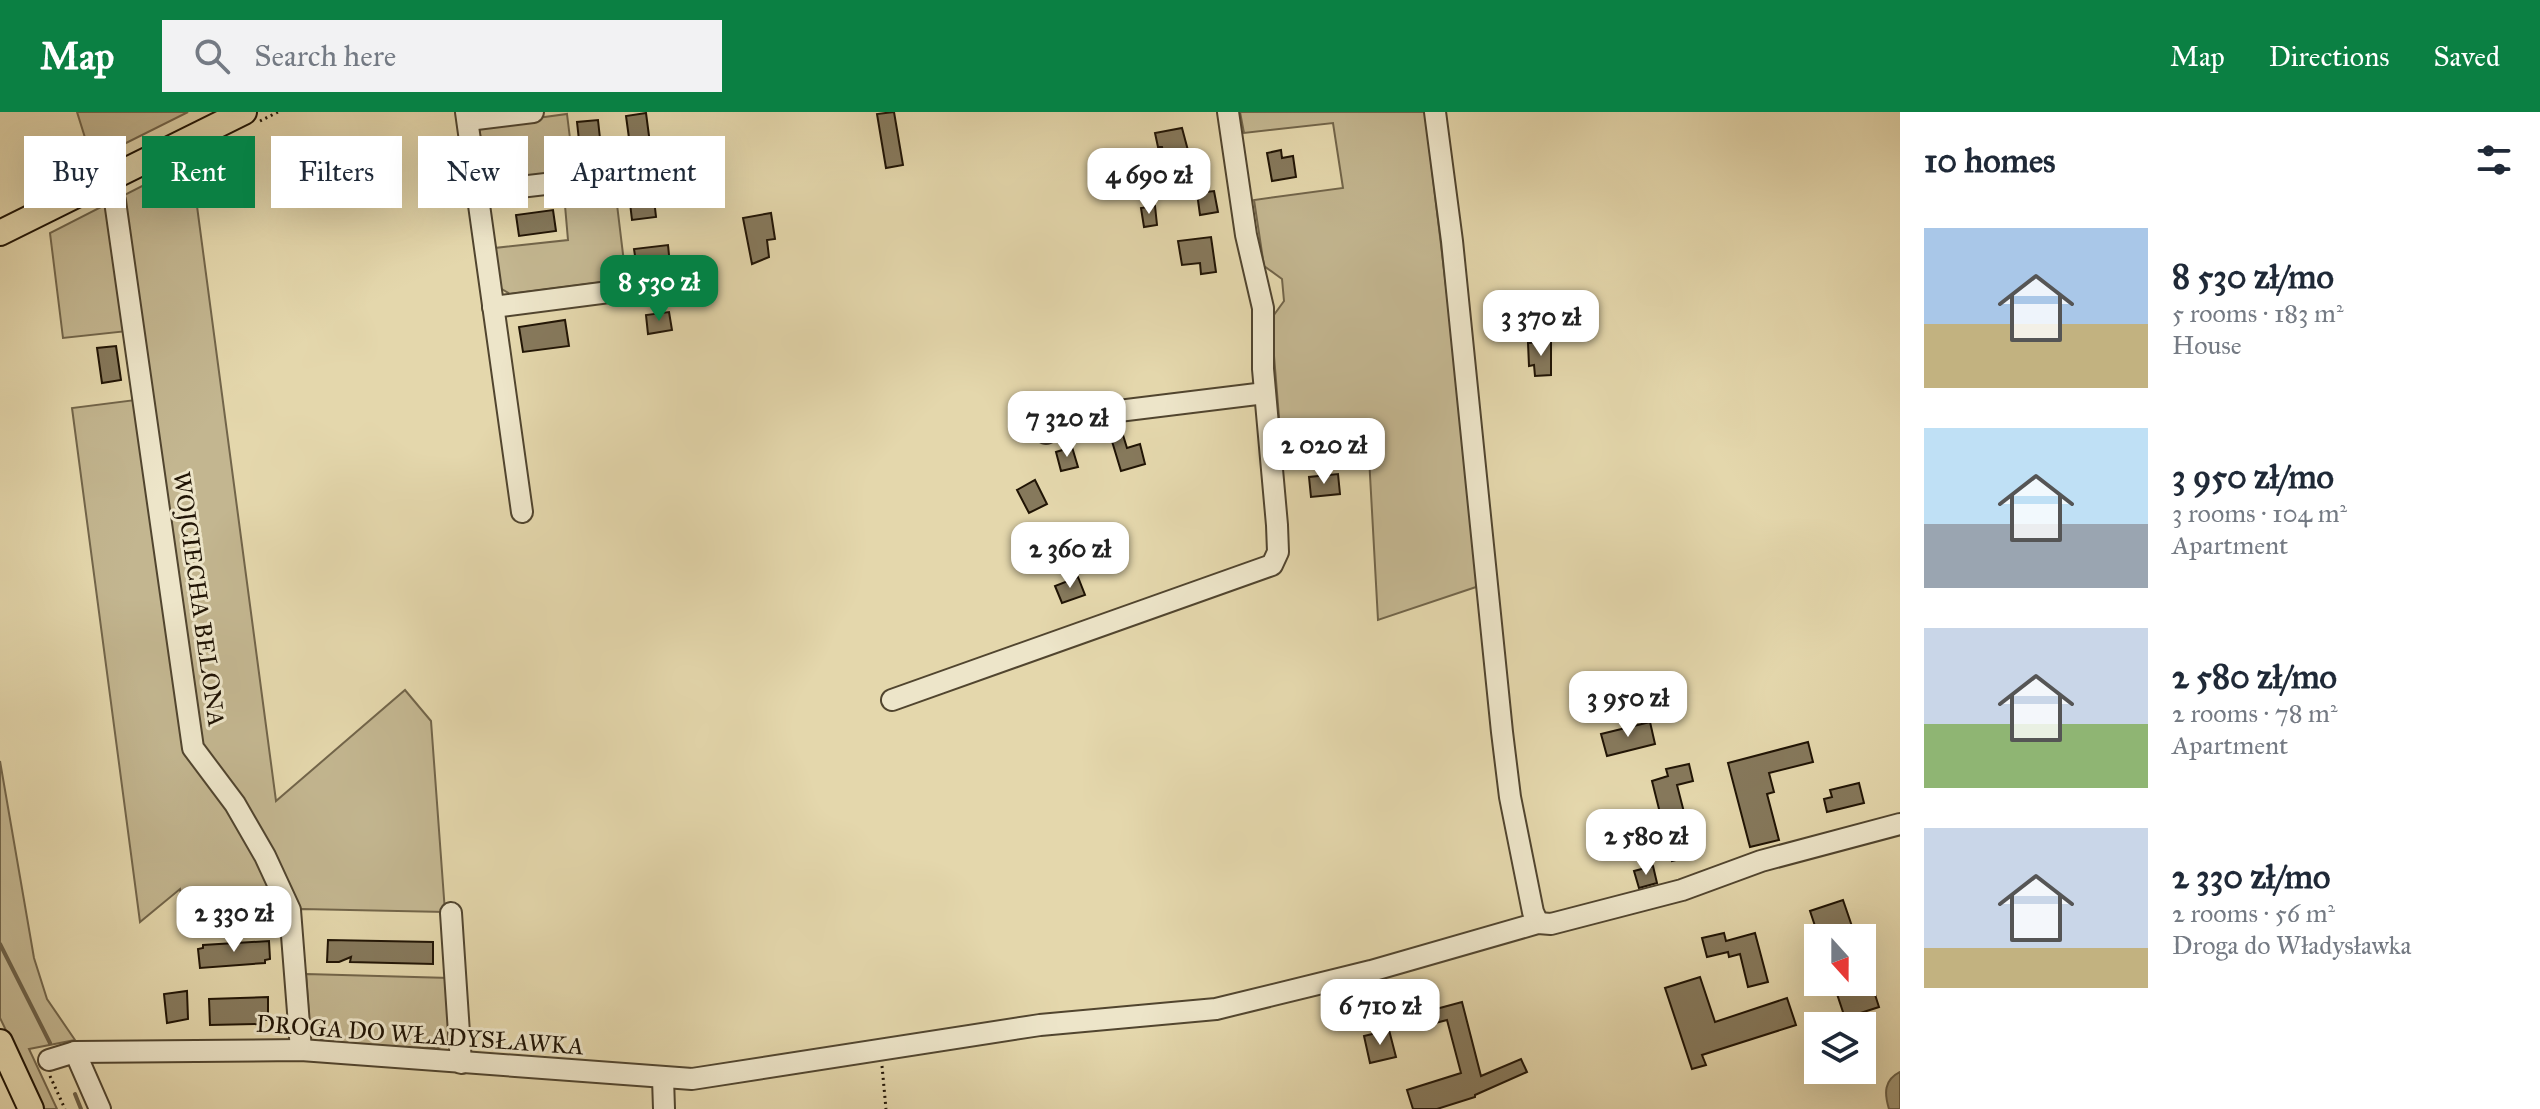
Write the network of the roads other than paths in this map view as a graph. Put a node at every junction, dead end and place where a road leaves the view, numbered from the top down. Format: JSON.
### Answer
{"nodes":[{"id":1,"x":244,"y":112,"type":"edge"},
{"id":2,"x":533,"y":112,"type":"edge"},
{"id":3,"x":1228,"y":112,"type":"edge"},
{"id":4,"x":1435,"y":112,"type":"edge"},
{"id":5,"x":467,"y":116,"type":"edge"},
{"id":6,"x":470,"y":136,"type":"edge"},
{"id":7,"x":126,"y":171,"type":"edge"},
{"id":8,"x":51,"y":208,"type":"edge"},
{"id":9,"x":116,"y":208,"type":"edge"},
{"id":10,"x":479,"y":208,"type":"edge"},
{"id":11,"x":0,"y":233,"type":"edge"},
{"id":12,"x":671,"y":284,"type":"dead end"},
{"id":13,"x":493,"y":307,"type":"junction"},
{"id":14,"x":1265,"y":393,"type":"junction"},
{"id":15,"x":1046,"y":433,"type":"dead end"},
{"id":16,"x":522,"y":512,"type":"dead end"},
{"id":17,"x":892,"y":700,"type":"dead end"},
{"id":18,"x":1900,"y":824,"type":"edge"},
{"id":19,"x":451,"y":913,"type":"dead end"},
{"id":20,"x":1538,"y":923,"type":"junction"},
{"id":21,"x":0,"y":1042,"type":"edge"},
{"id":22,"x":301,"y":1050,"type":"junction"},
{"id":23,"x":75,"y":1052,"type":"junction"},
{"id":24,"x":461,"y":1063,"type":"junction"},
{"id":25,"x":48,"y":1066,"type":"road end"},
{"id":26,"x":654,"y":1077,"type":"junction"},
{"id":27,"x":31,"y":1109,"type":"edge"},
{"id":28,"x":100,"y":1109,"type":"edge"},
{"id":29,"x":664,"y":1109,"type":"edge"}],
"edges":[{"from":1,"to":7,"type":"main road"},
{"from":2,"to":5,"type":"street"},
{"from":3,"to":14,"type":"street"},
{"from":4,"to":20,"type":"street"},
{"from":5,"to":6,"type":"street"},
{"from":8,"to":11,"type":"main road"},
{"from":9,"to":22,"type":"street","name":"WOJCIECHA BELONA"},
{"from":10,"to":13,"type":"street"},
{"from":12,"to":13,"type":"street"},
{"from":13,"to":16,"type":"street"},
{"from":14,"to":15,"type":"street"},
{"from":14,"to":17,"type":"street"},
{"from":18,"to":20,"type":"street","name":"DROGA DO WŁADYSŁAWKA"},
{"from":19,"to":24,"type":"street"},
{"from":20,"to":26,"type":"street","name":"DROGA DO WŁADYSŁAWKA"},
{"from":21,"to":27,"type":"main road"},
{"from":22,"to":23,"type":"street","name":"DROGA DO WŁADYSŁAWKA"},
{"from":22,"to":24,"type":"street","name":"DROGA DO WŁADYSŁAWKA"},
{"from":23,"to":25,"type":"street","name":"DROGA DO WŁADYSŁAWKA"},
{"from":23,"to":28,"type":"street"},
{"from":24,"to":26,"type":"street","name":"DROGA DO WŁADYSŁAWKA"},
{"from":26,"to":29,"type":"street"}]}
